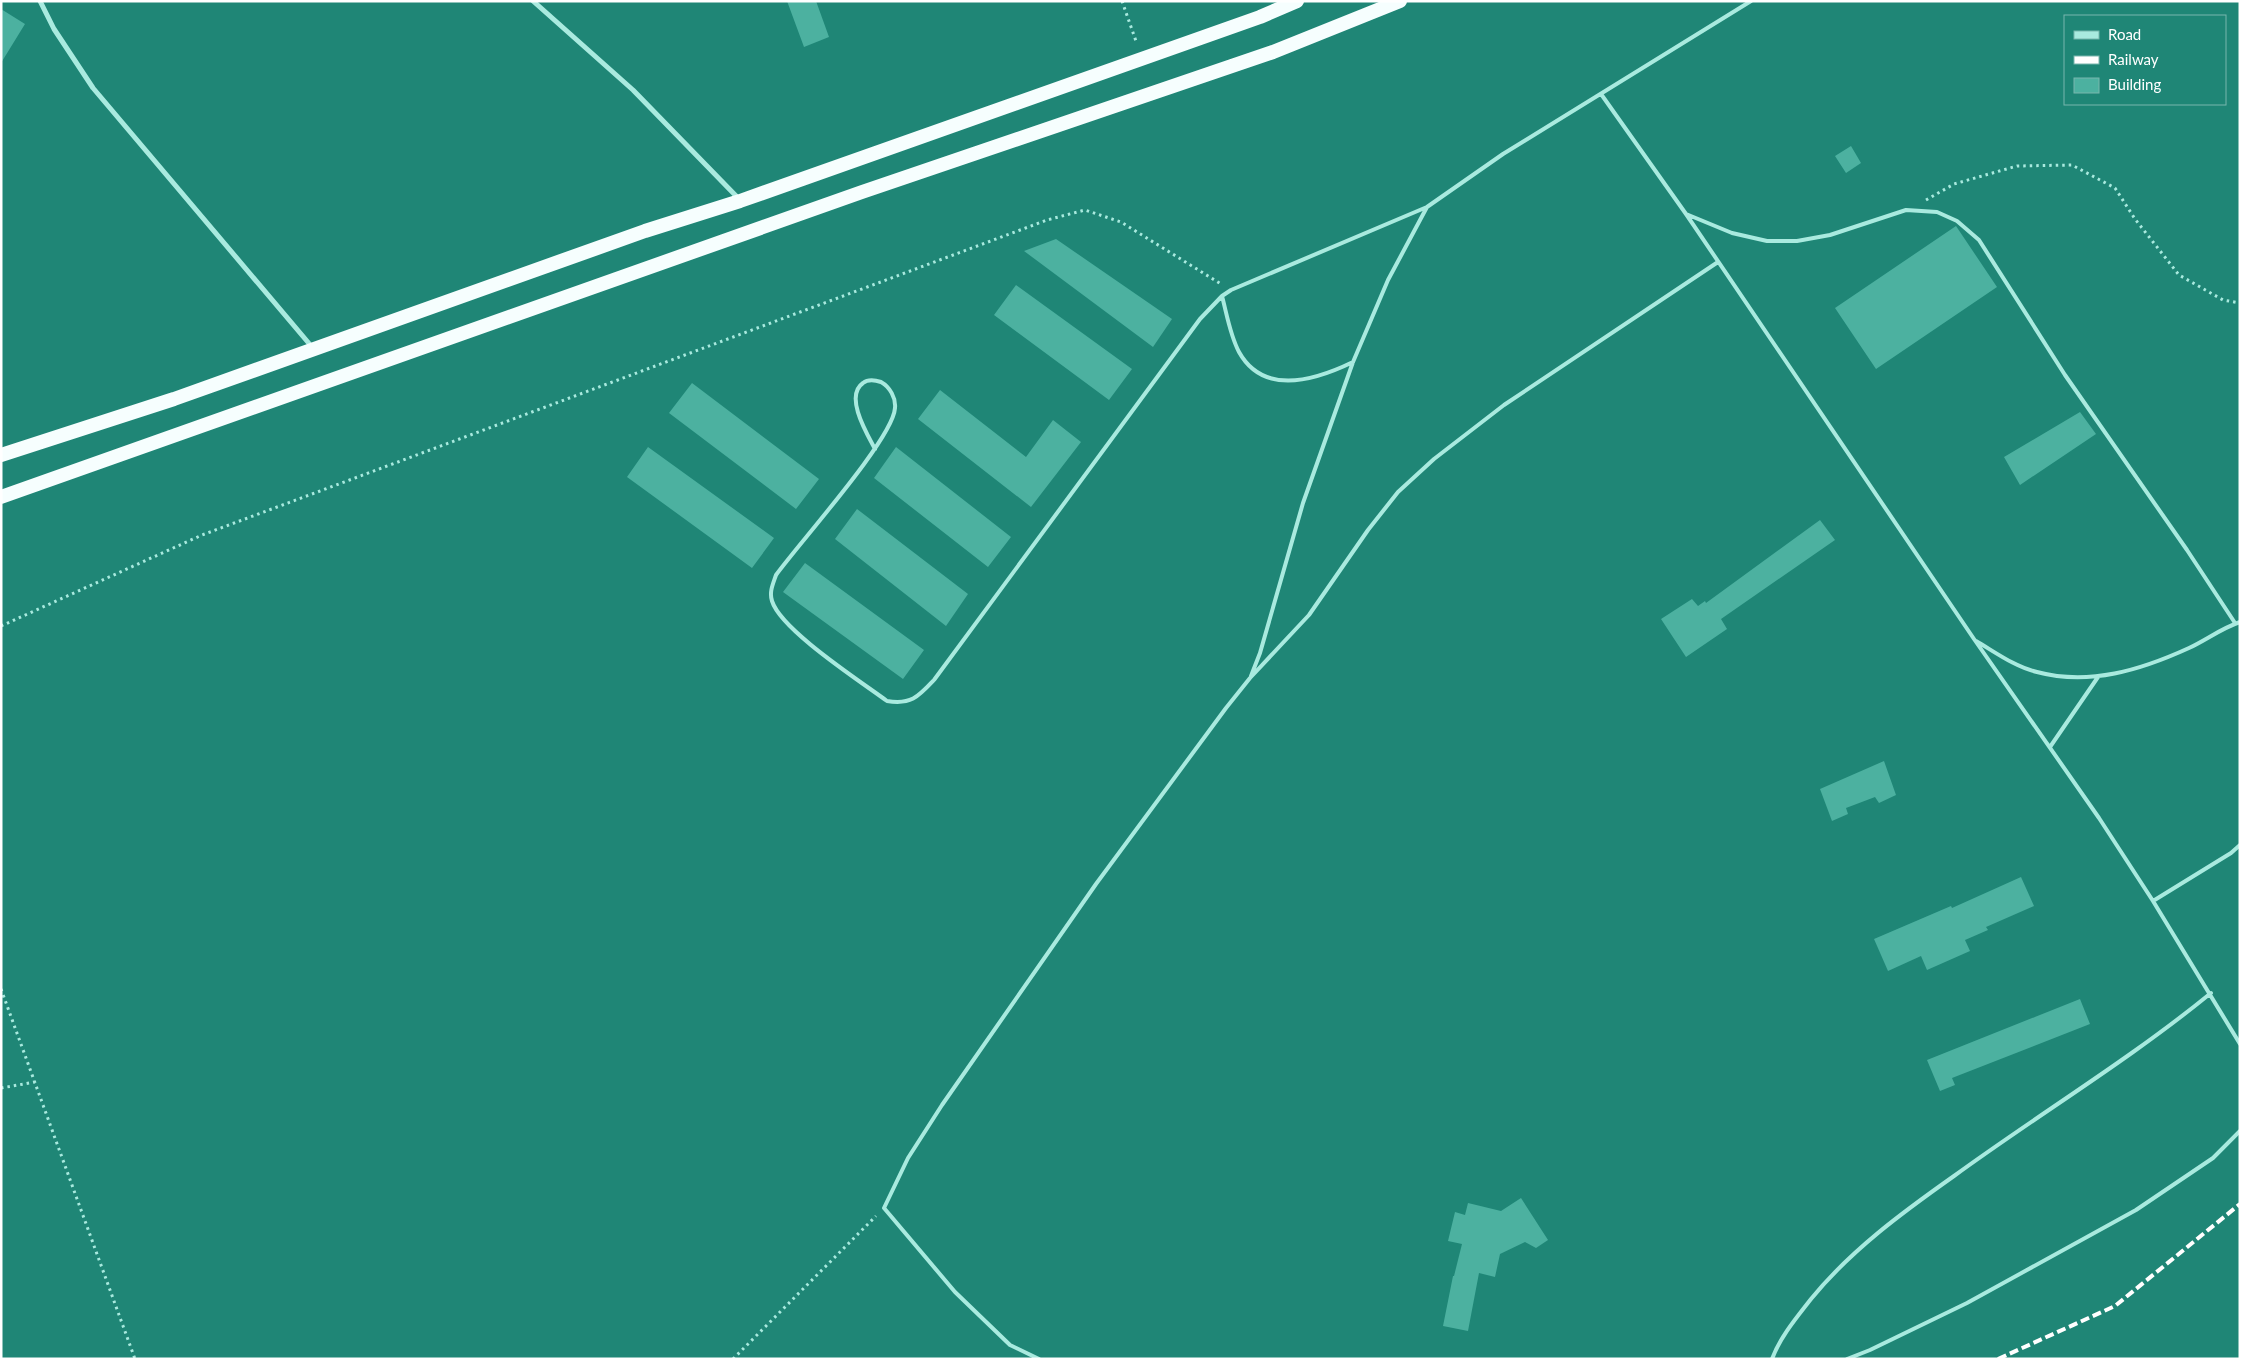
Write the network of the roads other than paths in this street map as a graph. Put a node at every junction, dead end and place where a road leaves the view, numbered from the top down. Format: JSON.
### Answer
{"nodes":[{"id":1,"x":40,"y":1,"type":"edge"},
{"id":2,"x":533,"y":1,"type":"edge"},
{"id":3,"x":1297,"y":1,"type":"edge"},
{"id":4,"x":1400,"y":1,"type":"edge"},
{"id":5,"x":1751,"y":1,"type":"edge"},
{"id":6,"x":1601,"y":94,"type":"junction"},
{"id":7,"x":740,"y":201,"type":"junction"},
{"id":8,"x":1427,"y":206,"type":"junction"},
{"id":9,"x":1686,"y":214,"type":"junction"},
{"id":10,"x":1718,"y":262,"type":"junction"},
{"id":11,"x":1222,"y":296,"type":"junction"},
{"id":12,"x":314,"y":349,"type":"junction"},
{"id":13,"x":1354,"y":362,"type":"junction"},
{"id":14,"x":875,"y":449,"type":"junction"},
{"id":15,"x":1,"y":455,"type":"edge"},
{"id":16,"x":1,"y":497,"type":"edge"},
{"id":17,"x":2237,"y":622,"type":"edge"},
{"id":18,"x":1974,"y":640,"type":"junction"},
{"id":19,"x":1250,"y":678,"type":"junction"},
{"id":20,"x":2098,"y":678,"type":"junction"},
{"id":21,"x":2050,"y":747,"type":"junction"},
{"id":22,"x":2240,"y":845,"type":"edge"},
{"id":23,"x":2153,"y":901,"type":"junction"},
{"id":24,"x":2211,"y":993,"type":"junction"},
{"id":25,"x":2240,"y":1044,"type":"edge"},
{"id":26,"x":2240,"y":1131,"type":"edge"},
{"id":27,"x":1039,"y":1359,"type":"edge"},
{"id":28,"x":1772,"y":1359,"type":"edge"},
{"id":29,"x":1847,"y":1359,"type":"edge"}],
"edges":[{"from":1,"to":12,"type":"street"},
{"from":2,"to":7,"type":"street"},
{"from":3,"to":7,"type":"highway"},
{"from":4,"to":16,"type":"highway"},
{"from":5,"to":6,"type":"lane"},
{"from":6,"to":8,"type":"lane"},
{"from":6,"to":9,"type":"lane"},
{"from":7,"to":12,"type":"highway"},
{"from":8,"to":11,"type":"lane"},
{"from":8,"to":13,"type":"lane"},
{"from":9,"to":10,"type":"lane"},
{"from":9,"to":17,"type":"lane"},
{"from":10,"to":18,"type":"lane"},
{"from":10,"to":19,"type":"lane"},
{"from":11,"to":13,"type":"lane"},
{"from":11,"to":14,"type":"lane"},
{"from":12,"to":15,"type":"highway"},
{"from":13,"to":19,"type":"lane"},
{"from":14,"to":14,"type":"lane"},
{"from":17,"to":20,"type":"lane"},
{"from":18,"to":20,"type":"lane"},
{"from":18,"to":21,"type":"lane"},
{"from":19,"to":27,"type":"lane"},
{"from":20,"to":21,"type":"lane"},
{"from":21,"to":23,"type":"lane"},
{"from":22,"to":23,"type":"lane"},
{"from":23,"to":24,"type":"lane"},
{"from":24,"to":25,"type":"lane"},
{"from":24,"to":28,"type":"lane"},
{"from":26,"to":29,"type":"lane"}]}
